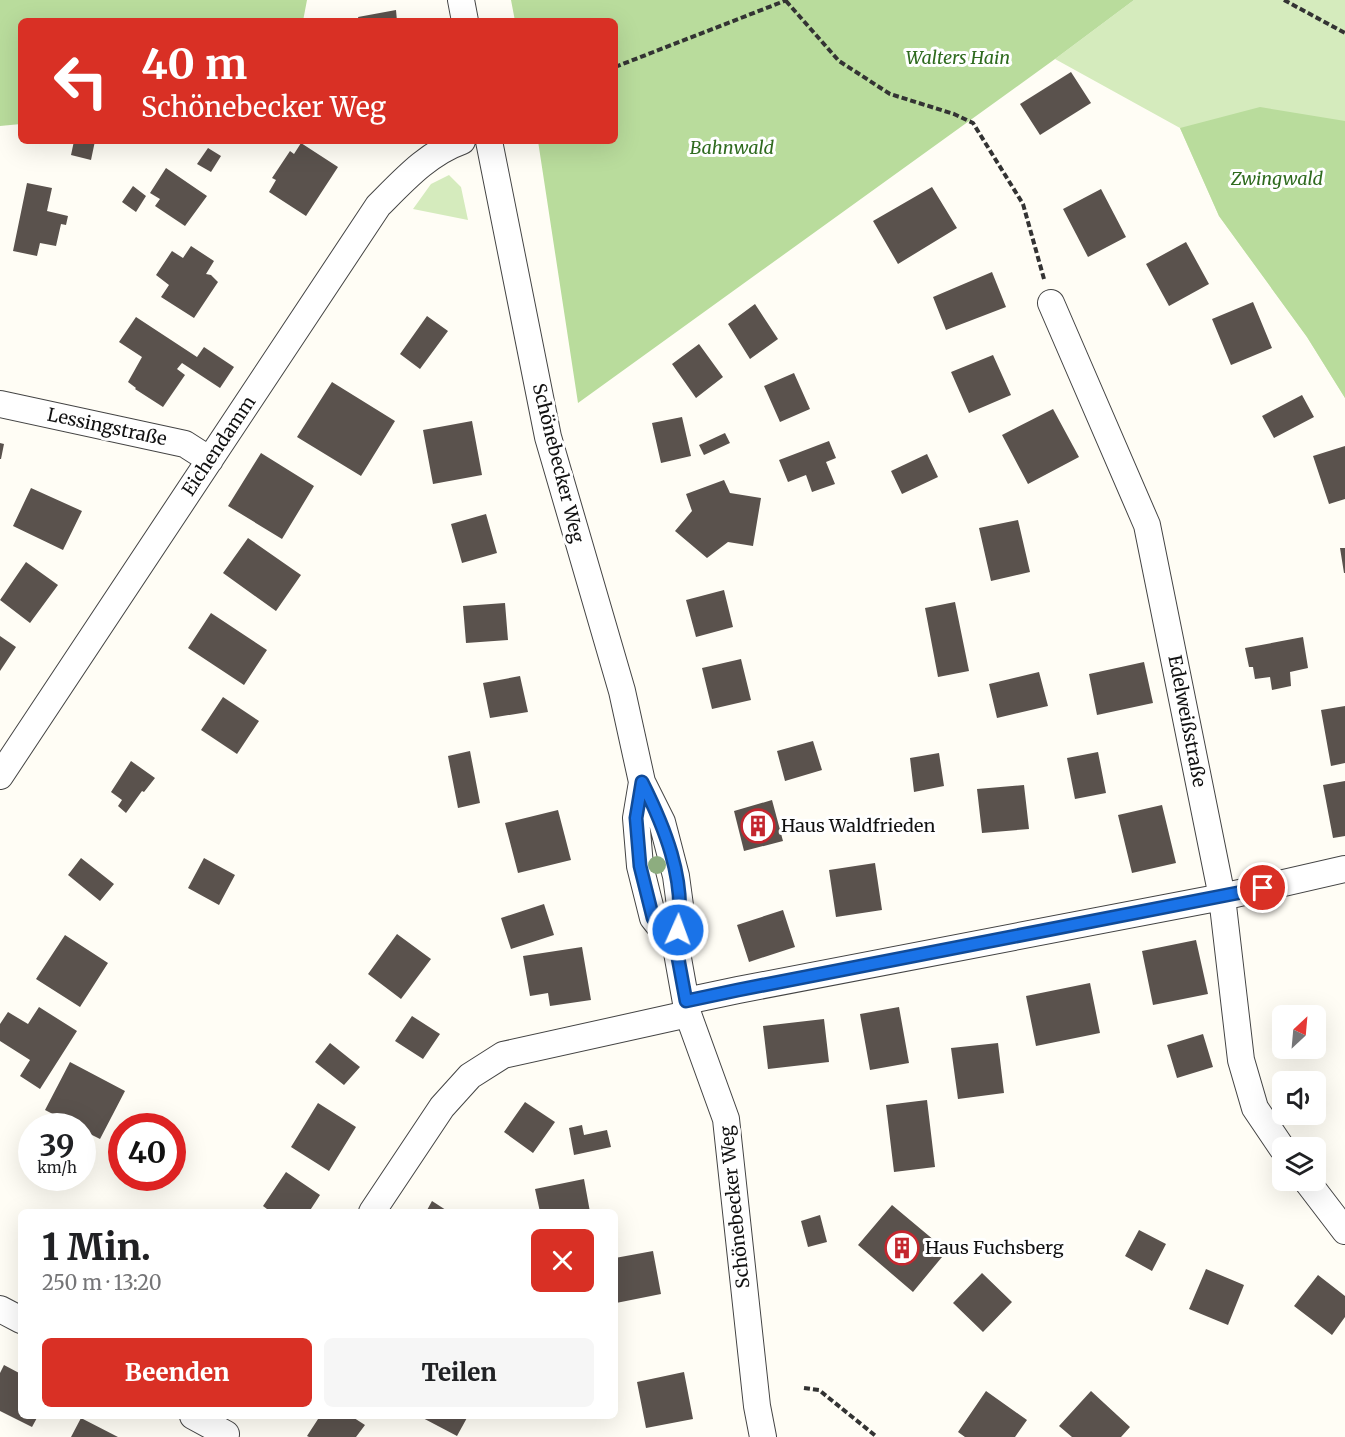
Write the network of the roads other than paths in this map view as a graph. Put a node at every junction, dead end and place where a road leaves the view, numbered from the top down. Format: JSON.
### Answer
{"nodes":[{"id":1,"x":461,"y":0,"type":"edge"},
{"id":2,"x":464,"y":18,"type":"edge"},
{"id":3,"x":455,"y":144,"type":"edge"},
{"id":4,"x":490,"y":144,"type":"edge"},
{"id":5,"x":1051,"y":303,"type":"road end"},
{"id":6,"x":0,"y":404,"type":"edge"},
{"id":7,"x":210,"y":459,"type":"junction"},
{"id":8,"x":0,"y":776,"type":"edge"},
{"id":9,"x":1345,"y":869,"type":"edge"},
{"id":10,"x":1222,"y":897,"type":"junction"},
{"id":11,"x":687,"y":1008,"type":"junction"},
{"id":12,"x":1275,"y":1137,"type":"edge"},
{"id":13,"x":1314,"y":1191,"type":"edge"},
{"id":14,"x":374,"y":1209,"type":"edge"},
{"id":15,"x":1345,"y":1231,"type":"edge"},
{"id":16,"x":0,"y":1309,"type":"edge"},
{"id":17,"x":18,"y":1318,"type":"edge"},
{"id":18,"x":201,"y":1419,"type":"edge"},
{"id":19,"x":229,"y":1429,"type":"edge"},
{"id":20,"x":763,"y":1437,"type":"edge"}],
"edges":[{"from":1,"to":2,"type":"street"},
{"from":3,"to":7,"type":"street","name":"Eichendamm"},
{"from":4,"to":11,"type":"street","name":"Schönebecker Weg"},
{"from":5,"to":10,"type":"street","name":"Edelweißstraße"},
{"from":6,"to":7,"type":"street","name":"Lessingstraße"},
{"from":7,"to":8,"type":"street","name":"Eichendamm"},
{"from":9,"to":10,"type":"street"},
{"from":10,"to":11,"type":"street"},
{"from":10,"to":12,"type":"street","name":"Edelweißstraße"},
{"from":11,"to":14,"type":"street"},
{"from":11,"to":20,"type":"street","name":"Schönebecker Weg"},
{"from":13,"to":15,"type":"street"},
{"from":16,"to":17,"type":"street"},
{"from":18,"to":19,"type":"street"}]}
